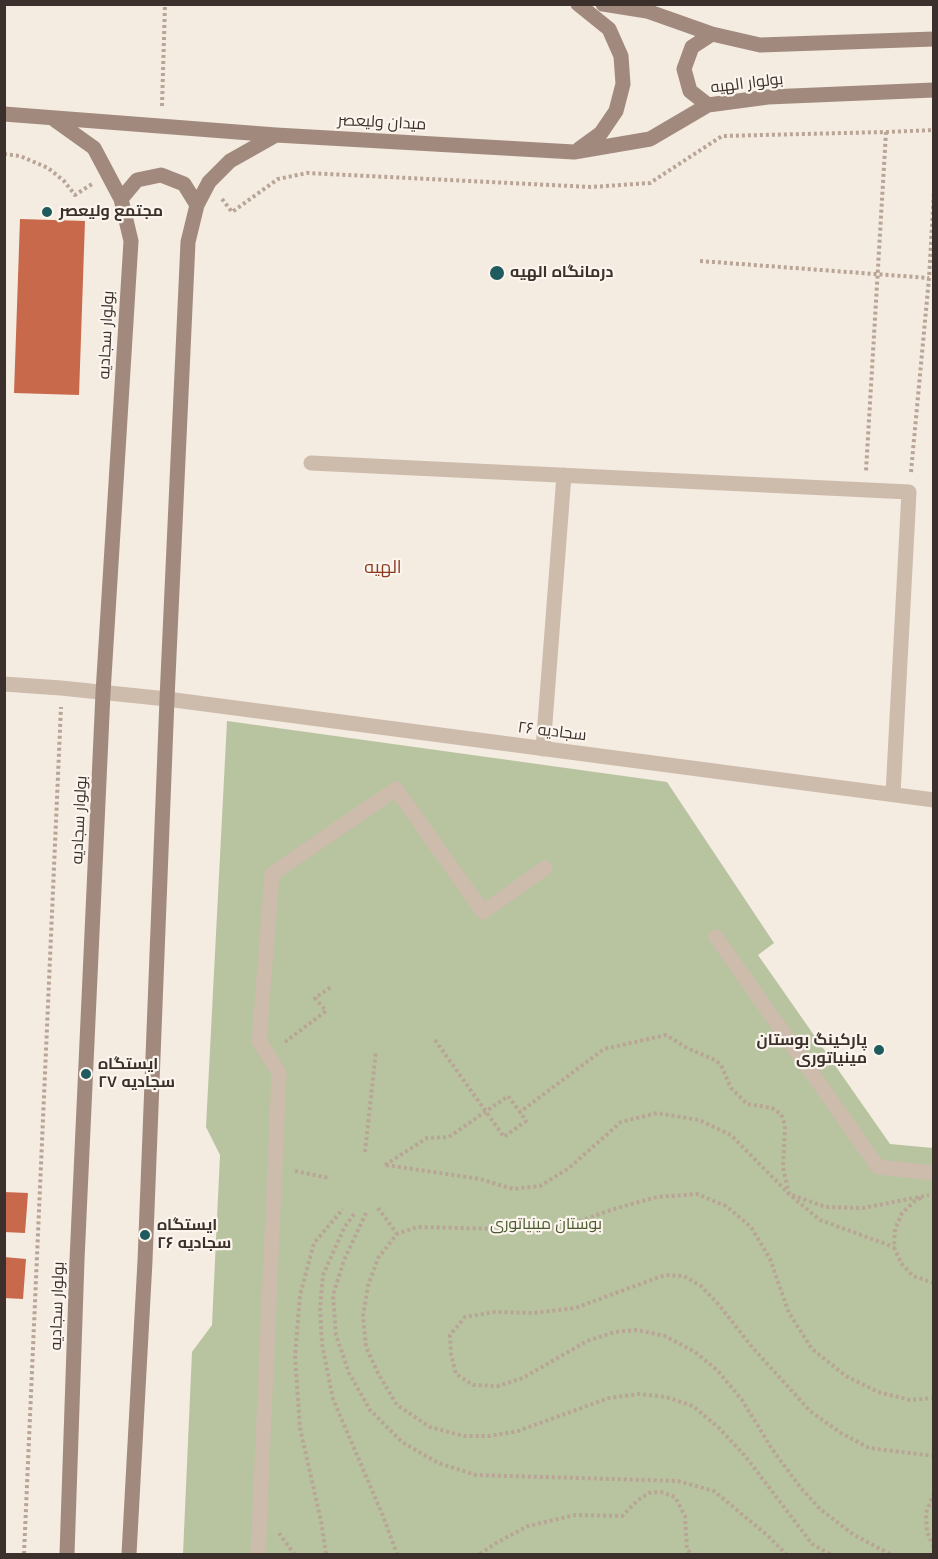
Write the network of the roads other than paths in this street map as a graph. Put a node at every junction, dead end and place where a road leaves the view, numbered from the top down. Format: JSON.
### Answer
{"nodes":[{"id":1,"x":578,"y":4,"type":"edge"},
{"id":2,"x":603,"y":4,"type":"edge"},
{"id":3,"x":712,"y":34,"type":"junction"},
{"id":4,"x":933,"y":39,"type":"edge"},
{"id":5,"x":933,"y":90,"type":"edge"},
{"id":6,"x":708,"y":105,"type":"junction"},
{"id":7,"x":4,"y":114,"type":"edge"},
{"id":8,"x":52,"y":118,"type":"junction"},
{"id":9,"x":276,"y":135,"type":"junction"},
{"id":10,"x":574,"y":152,"type":"junction"},
{"id":11,"x":121,"y":199,"type":"junction"},
{"id":12,"x":197,"y":205,"type":"junction"},
{"id":13,"x":311,"y":463,"type":"dead end"},
{"id":14,"x":564,"y":475,"type":"junction"},
{"id":15,"x":4,"y":684,"type":"edge"},
{"id":16,"x":104,"y":693,"type":"junction"},
{"id":17,"x":167,"y":699,"type":"junction"},
{"id":18,"x":543,"y":749,"type":"junction"},
{"id":19,"x":893,"y":794,"type":"junction"},
{"id":20,"x":933,"y":800,"type":"edge"},
{"id":21,"x":545,"y":868,"type":"dead end"},
{"id":22,"x":716,"y":937,"type":"dead end"},
{"id":23,"x":933,"y":1173,"type":"edge"},
{"id":24,"x":67,"y":1554,"type":"edge"},
{"id":25,"x":129,"y":1554,"type":"edge"},
{"id":26,"x":258,"y":1554,"type":"edge"}],
"edges":[{"from":1,"to":10,"type":"main road"},
{"from":2,"to":3,"type":"main road"},
{"from":3,"to":4,"type":"main road"},
{"from":3,"to":6,"type":"main road"},
{"from":5,"to":6,"type":"main road","name":"بولوار الهیه"},
{"from":6,"to":10,"type":"main road","name":"بولوار الهیه"},
{"from":7,"to":8,"type":"main road","name":"میدان ولیعصر"},
{"from":8,"to":9,"type":"main road","name":"میدان ولیعصر"},
{"from":8,"to":11,"type":"main road","name":"بولوار سجادیه"},
{"from":9,"to":10,"type":"main road","name":"میدان ولیعصر"},
{"from":9,"to":12,"type":"main road"},
{"from":11,"to":12,"type":"main road"},
{"from":11,"to":16,"type":"main road","name":"بولوار سجادیه"},
{"from":12,"to":17,"type":"main road"},
{"from":13,"to":14,"type":"street"},
{"from":14,"to":18,"type":"street"},
{"from":14,"to":19,"type":"street"},
{"from":15,"to":16,"type":"street","name":"سجادیه ۲۶"},
{"from":16,"to":17,"type":"street","name":"سجادیه ۲۶"},
{"from":16,"to":24,"type":"main road","name":"بولوار سجادیه"},
{"from":17,"to":18,"type":"street","name":"سجادیه ۲۶"},
{"from":17,"to":25,"type":"main road"},
{"from":18,"to":19,"type":"street","name":"سجادیه ۲۶"},
{"from":19,"to":20,"type":"street","name":"سجادیه ۲۶"},
{"from":21,"to":26,"type":"street"},
{"from":22,"to":23,"type":"street"}]}
